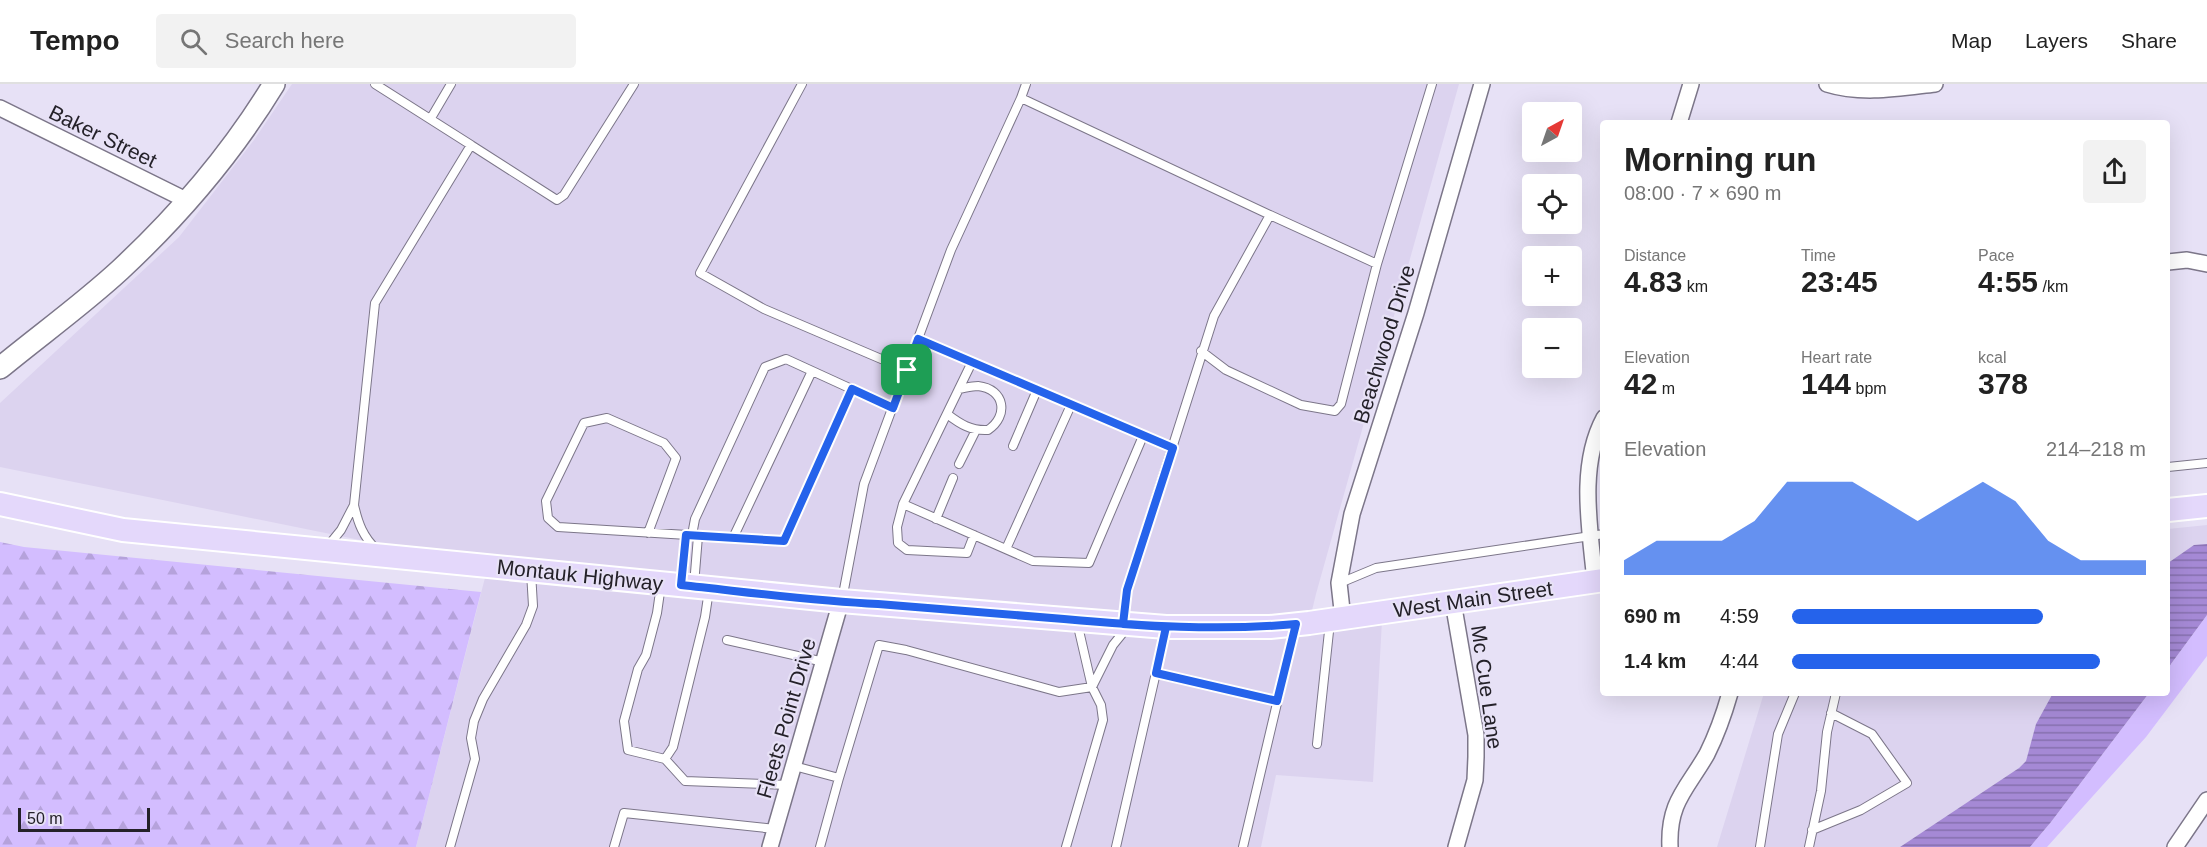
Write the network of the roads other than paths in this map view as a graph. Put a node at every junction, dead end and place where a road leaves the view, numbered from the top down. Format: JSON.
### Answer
{"nodes":[{"id":1,"x":274,"y":84,"type":"edge"},
{"id":2,"x":375,"y":84,"type":"edge"},
{"id":3,"x":451,"y":84,"type":"edge"},
{"id":4,"x":634,"y":84,"type":"edge"},
{"id":5,"x":802,"y":84,"type":"edge"},
{"id":6,"x":1026,"y":84,"type":"edge"},
{"id":7,"x":1432,"y":84,"type":"edge"},
{"id":8,"x":1482,"y":84,"type":"edge"},
{"id":9,"x":1691,"y":84,"type":"edge"},
{"id":10,"x":1827,"y":84,"type":"edge"},
{"id":11,"x":1935,"y":84,"type":"edge"},
{"id":12,"x":1020,"y":99,"type":"junction"},
{"id":13,"x":0,"y":108,"type":"edge"},
{"id":14,"x":431,"y":118,"type":"junction"},
{"id":15,"x":1680,"y":120,"type":"edge"},
{"id":16,"x":471,"y":145,"type":"junction"},
{"id":17,"x":188,"y":201,"type":"junction"},
{"id":18,"x":1270,"y":215,"type":"junction"},
{"id":19,"x":2170,"y":262,"type":"edge"},
{"id":20,"x":1377,"y":264,"type":"junction"},
{"id":21,"x":2207,"y":264,"type":"edge"},
{"id":22,"x":918,"y":339,"type":"junction"},
{"id":23,"x":1202,"y":351,"type":"junction"},
{"id":24,"x":972,"y":362,"type":"junction"},
{"id":25,"x":1,"y":365,"type":"edge"},
{"id":26,"x":907,"y":370,"type":"junction"},
{"id":27,"x":812,"y":371,"type":"junction"},
{"id":28,"x":852,"y":389,"type":"junction"},
{"id":29,"x":959,"y":389,"type":"junction"},
{"id":30,"x":1037,"y":390,"type":"junction"},
{"id":31,"x":1071,"y":405,"type":"junction"},
{"id":32,"x":893,"y":408,"type":"junction"},
{"id":33,"x":947,"y":414,"type":"junction"},
{"id":34,"x":976,"y":430,"type":"junction"},
{"id":35,"x":1600,"y":430,"type":"edge"},
{"id":36,"x":1143,"y":436,"type":"junction"},
{"id":37,"x":1013,"y":446,"type":"dead end"},
{"id":38,"x":1173,"y":448,"type":"junction"},
{"id":39,"x":2207,"y":463,"type":"edge"},
{"id":40,"x":959,"y":464,"type":"dead end"},
{"id":41,"x":2170,"y":467,"type":"edge"},
{"id":42,"x":952,"y":478,"type":"dead end"},
{"id":43,"x":0,"y":504,"type":"edge"},
{"id":44,"x":903,"y":504,"type":"junction"},
{"id":45,"x":354,"y":505,"type":"junction"},
{"id":46,"x":2207,"y":506,"type":"edge"},
{"id":47,"x":2171,"y":513,"type":"edge"},
{"id":48,"x":936,"y":519,"type":"junction"},
{"id":49,"x":648,"y":533,"type":"junction"},
{"id":50,"x":692,"y":535,"type":"junction"},
{"id":51,"x":974,"y":535,"type":"junction"},
{"id":52,"x":1597,"y":535,"type":"edge"},
{"id":53,"x":733,"y":538,"type":"junction"},
{"id":54,"x":1006,"y":549,"type":"junction"},
{"id":55,"x":323,"y":550,"type":"junction"},
{"id":56,"x":386,"y":556,"type":"junction"},
{"id":57,"x":531,"y":570,"type":"junction"},
{"id":58,"x":1599,"y":580,"type":"edge"},
{"id":59,"x":1339,"y":583,"type":"junction"},
{"id":60,"x":686,"y":586,"type":"junction"},
{"id":61,"x":842,"y":601,"type":"junction"},
{"id":62,"x":1454,"y":602,"type":"junction"},
{"id":63,"x":1076,"y":620,"type":"junction"},
{"id":64,"x":1336,"y":620,"type":"junction"},
{"id":65,"x":1126,"y":624,"type":"junction"},
{"id":66,"x":1296,"y":624,"type":"junction"},
{"id":67,"x":1166,"y":627,"type":"junction"},
{"id":68,"x":728,"y":640,"type":"dead end"},
{"id":69,"x":824,"y":662,"type":"junction"},
{"id":70,"x":1156,"y":673,"type":"junction"},
{"id":71,"x":1092,"y":687,"type":"junction"},
{"id":72,"x":1729,"y":696,"type":"edge"},
{"id":73,"x":1794,"y":696,"type":"edge"},
{"id":74,"x":1835,"y":696,"type":"edge"},
{"id":75,"x":1277,"y":701,"type":"junction"},
{"id":76,"x":1831,"y":712,"type":"junction"},
{"id":77,"x":1317,"y":744,"type":"dead end"},
{"id":78,"x":665,"y":759,"type":"junction"},
{"id":79,"x":794,"y":766,"type":"junction"},
{"id":80,"x":839,"y":778,"type":"junction"},
{"id":81,"x":788,"y":785,"type":"junction"},
{"id":82,"x":2207,"y":800,"type":"edge"},
{"id":83,"x":775,"y":829,"type":"junction"},
{"id":84,"x":1812,"y":830,"type":"junction"},
{"id":85,"x":450,"y":847,"type":"edge"},
{"id":86,"x":614,"y":847,"type":"edge"},
{"id":87,"x":770,"y":847,"type":"edge"},
{"id":88,"x":820,"y":847,"type":"edge"},
{"id":89,"x":1065,"y":847,"type":"edge"},
{"id":90,"x":1116,"y":847,"type":"edge"},
{"id":91,"x":1243,"y":847,"type":"edge"},
{"id":92,"x":1455,"y":847,"type":"edge"},
{"id":93,"x":1670,"y":847,"type":"edge"},
{"id":94,"x":1760,"y":847,"type":"edge"},
{"id":95,"x":1809,"y":847,"type":"edge"},
{"id":96,"x":2175,"y":847,"type":"edge"}],
"edges":[{"from":1,"to":17,"type":"main road"},
{"from":2,"to":14,"type":"lane"},
{"from":3,"to":14,"type":"lane"},
{"from":4,"to":16,"type":"lane"},
{"from":5,"to":26,"type":"lane"},
{"from":6,"to":12,"type":"lane"},
{"from":7,"to":20,"type":"lane"},
{"from":8,"to":59,"type":"street","name":"Beachwood Drive"},
{"from":9,"to":15,"type":"street"},
{"from":10,"to":11,"type":"street"},
{"from":12,"to":18,"type":"lane"},
{"from":12,"to":22,"type":"lane"},
{"from":13,"to":17,"type":"street","name":"Baker Street"},
{"from":14,"to":16,"type":"lane"},
{"from":16,"to":45,"type":"lane"},
{"from":17,"to":25,"type":"main road"},
{"from":18,"to":20,"type":"lane"},
{"from":18,"to":23,"type":"lane"},
{"from":19,"to":21,"type":"street"},
{"from":20,"to":23,"type":"lane"},
{"from":22,"to":24,"type":"lane"},
{"from":22,"to":26,"type":"lane"},
{"from":23,"to":38,"type":"lane"},
{"from":24,"to":29,"type":"lane"},
{"from":24,"to":30,"type":"lane"},
{"from":26,"to":32,"type":"lane"},
{"from":27,"to":28,"type":"lane"},
{"from":27,"to":50,"type":"lane"},
{"from":27,"to":53,"type":"lane"},
{"from":28,"to":32,"type":"lane"},
{"from":28,"to":53,"type":"lane"},
{"from":29,"to":33,"type":"lane"},
{"from":29,"to":34,"type":"lane"},
{"from":30,"to":31,"type":"lane"},
{"from":30,"to":37,"type":"lane"},
{"from":31,"to":36,"type":"lane"},
{"from":31,"to":54,"type":"lane"},
{"from":32,"to":61,"type":"lane"},
{"from":33,"to":34,"type":"lane"},
{"from":33,"to":44,"type":"lane"},
{"from":34,"to":40,"type":"lane"},
{"from":35,"to":52,"type":"street"},
{"from":36,"to":38,"type":"lane"},
{"from":36,"to":54,"type":"lane"},
{"from":38,"to":65,"type":"lane"},
{"from":39,"to":41,"type":"lane"},
{"from":42,"to":48,"type":"lane"},
{"from":43,"to":55,"type":"main road","name":"Montauk Highway"},
{"from":44,"to":48,"type":"lane"},
{"from":44,"to":51,"type":"lane"},
{"from":45,"to":55,"type":"lane"},
{"from":45,"to":56,"type":"lane"},
{"from":46,"to":47,"type":"main road"},
{"from":48,"to":51,"type":"lane"},
{"from":49,"to":49,"type":"lane"},
{"from":49,"to":50,"type":"lane"},
{"from":50,"to":53,"type":"lane"},
{"from":50,"to":60,"type":"lane"},
{"from":50,"to":60,"type":"lane"},
{"from":51,"to":54,"type":"lane"},
{"from":52,"to":58,"type":"street"},
{"from":52,"to":59,"type":"lane"},
{"from":55,"to":56,"type":"main road","name":"Montauk Highway"},
{"from":56,"to":57,"type":"main road","name":"Montauk Highway"},
{"from":57,"to":60,"type":"main road","name":"Montauk Highway"},
{"from":57,"to":85,"type":"lane"},
{"from":58,"to":62,"type":"main road","name":"West Main Street"},
{"from":59,"to":64,"type":"street","name":"Beachwood Drive"},
{"from":60,"to":61,"type":"main road","name":"Montauk Highway"},
{"from":60,"to":78,"type":"lane"},
{"from":60,"to":78,"type":"lane"},
{"from":61,"to":63,"type":"main road","name":"Montauk Highway"},
{"from":61,"to":69,"type":"street","name":"Fleets Point Drive"},
{"from":62,"to":64,"type":"main road","name":"West Main Street"},
{"from":62,"to":92,"type":"street","name":"Mc Cue Lane"},
{"from":63,"to":65,"type":"main road","name":"Montauk Highway"},
{"from":63,"to":71,"type":"lane"},
{"from":64,"to":66,"type":"main road","name":"Montauk Highway"},
{"from":64,"to":77,"type":"lane"},
{"from":65,"to":67,"type":"main road","name":"Montauk Highway"},
{"from":65,"to":71,"type":"lane"},
{"from":66,"to":67,"type":"main road","name":"Montauk Highway"},
{"from":66,"to":75,"type":"lane"},
{"from":67,"to":70,"type":"lane"},
{"from":68,"to":69,"type":"lane"},
{"from":69,"to":79,"type":"street","name":"Fleets Point Drive"},
{"from":70,"to":75,"type":"lane"},
{"from":70,"to":90,"type":"lane"},
{"from":71,"to":80,"type":"lane"},
{"from":71,"to":89,"type":"lane"},
{"from":72,"to":93,"type":"street"},
{"from":73,"to":94,"type":"lane"},
{"from":74,"to":76,"type":"lane"},
{"from":75,"to":91,"type":"lane"},
{"from":76,"to":84,"type":"lane"},
{"from":76,"to":84,"type":"lane"},
{"from":78,"to":81,"type":"lane"},
{"from":79,"to":80,"type":"lane"},
{"from":79,"to":81,"type":"street","name":"Fleets Point Drive"},
{"from":80,"to":88,"type":"lane"},
{"from":81,"to":83,"type":"street","name":"Fleets Point Drive"},
{"from":82,"to":96,"type":"street"},
{"from":83,"to":86,"type":"lane"},
{"from":83,"to":87,"type":"street","name":"Fleets Point Drive"},
{"from":84,"to":95,"type":"lane"}]}
